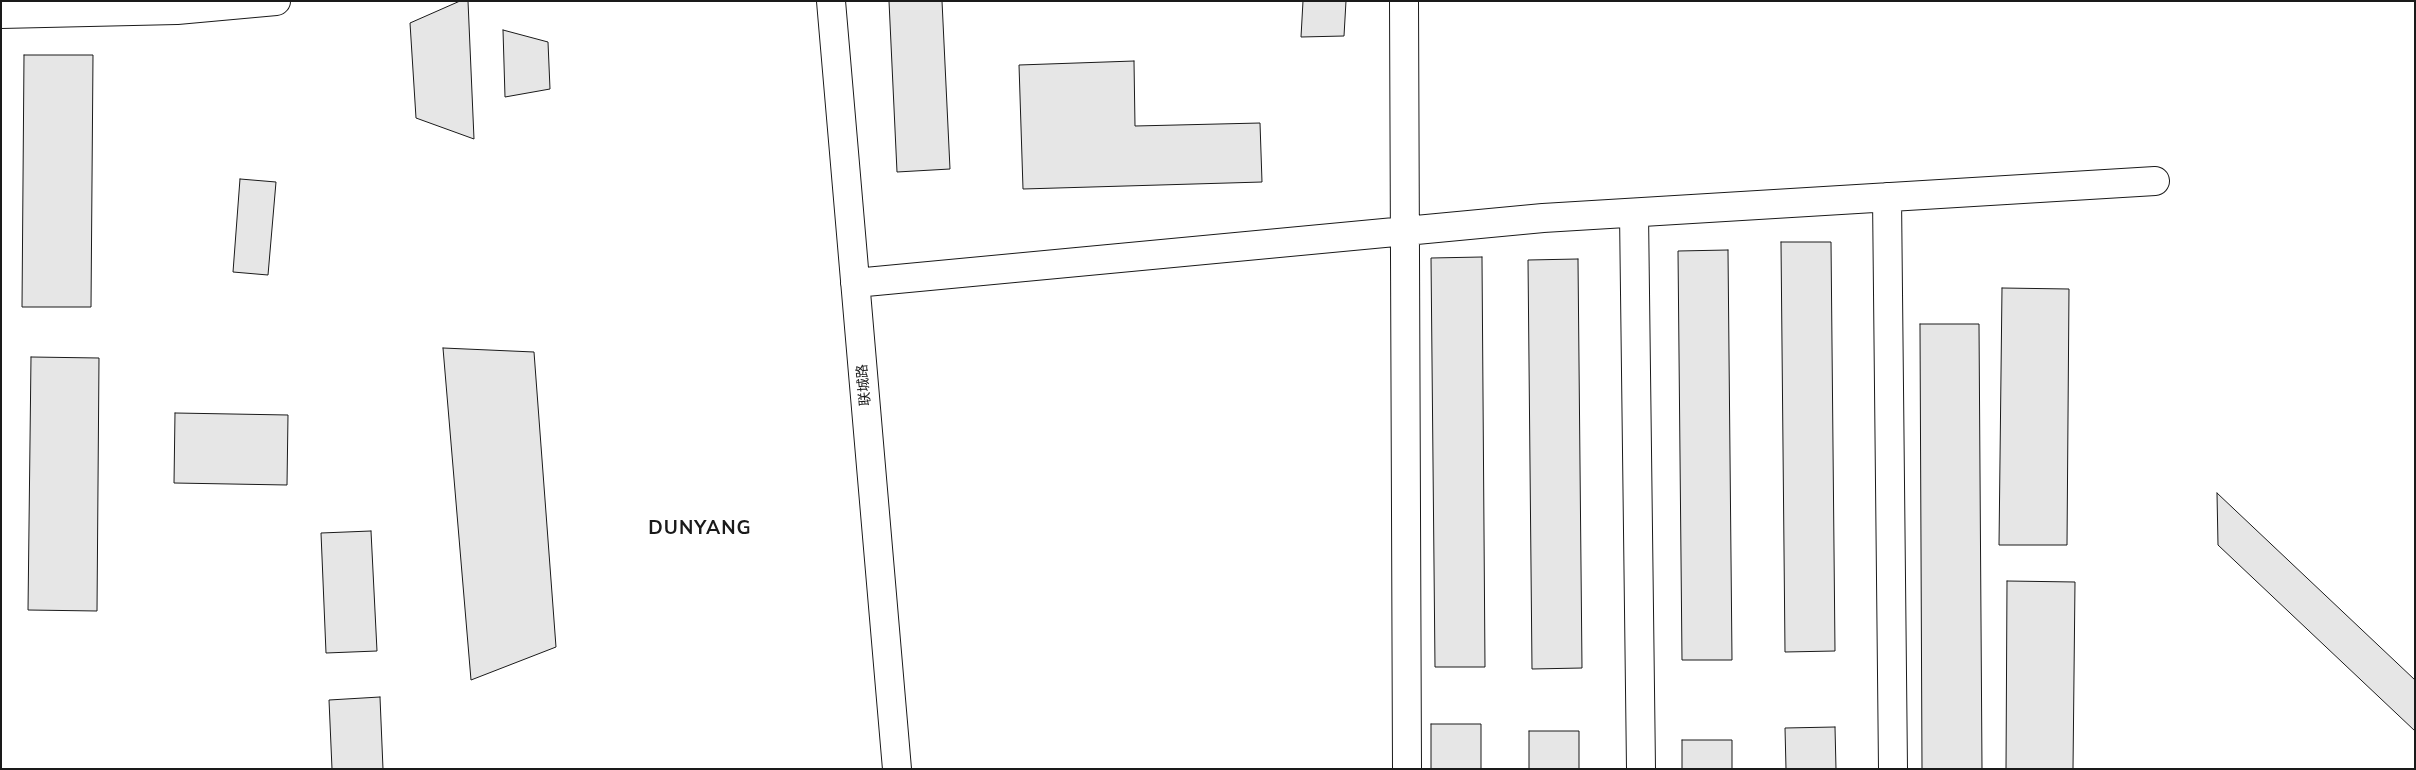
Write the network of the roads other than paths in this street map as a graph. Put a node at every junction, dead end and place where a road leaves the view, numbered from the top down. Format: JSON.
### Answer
{"nodes":[{"id":1,"x":276,"y":1,"type":"edge"},
{"id":2,"x":831,"y":1,"type":"edge"},
{"id":3,"x":1404,"y":1,"type":"edge"},
{"id":4,"x":1,"y":14,"type":"edge"},
{"id":5,"x":2155,"y":181,"type":"dead end"},
{"id":6,"x":1887,"y":197,"type":"junction"},
{"id":7,"x":1634,"y":213,"type":"junction"},
{"id":8,"x":1405,"y":231,"type":"junction"},
{"id":9,"x":855,"y":283,"type":"junction"},
{"id":10,"x":897,"y":769,"type":"edge"},
{"id":11,"x":1407,"y":769,"type":"edge"},
{"id":12,"x":1641,"y":769,"type":"edge"},
{"id":13,"x":1894,"y":769,"type":"edge"}],
"edges":[{"from":1,"to":4,"type":"street"},
{"from":2,"to":9,"type":"street","name":"联城路"},
{"from":3,"to":8,"type":"street"},
{"from":5,"to":6,"type":"street"},
{"from":6,"to":7,"type":"street"},
{"from":6,"to":13,"type":"street"},
{"from":7,"to":8,"type":"street"},
{"from":7,"to":12,"type":"street"},
{"from":8,"to":9,"type":"street"},
{"from":8,"to":11,"type":"street"},
{"from":9,"to":10,"type":"street","name":"联城路"}]}
